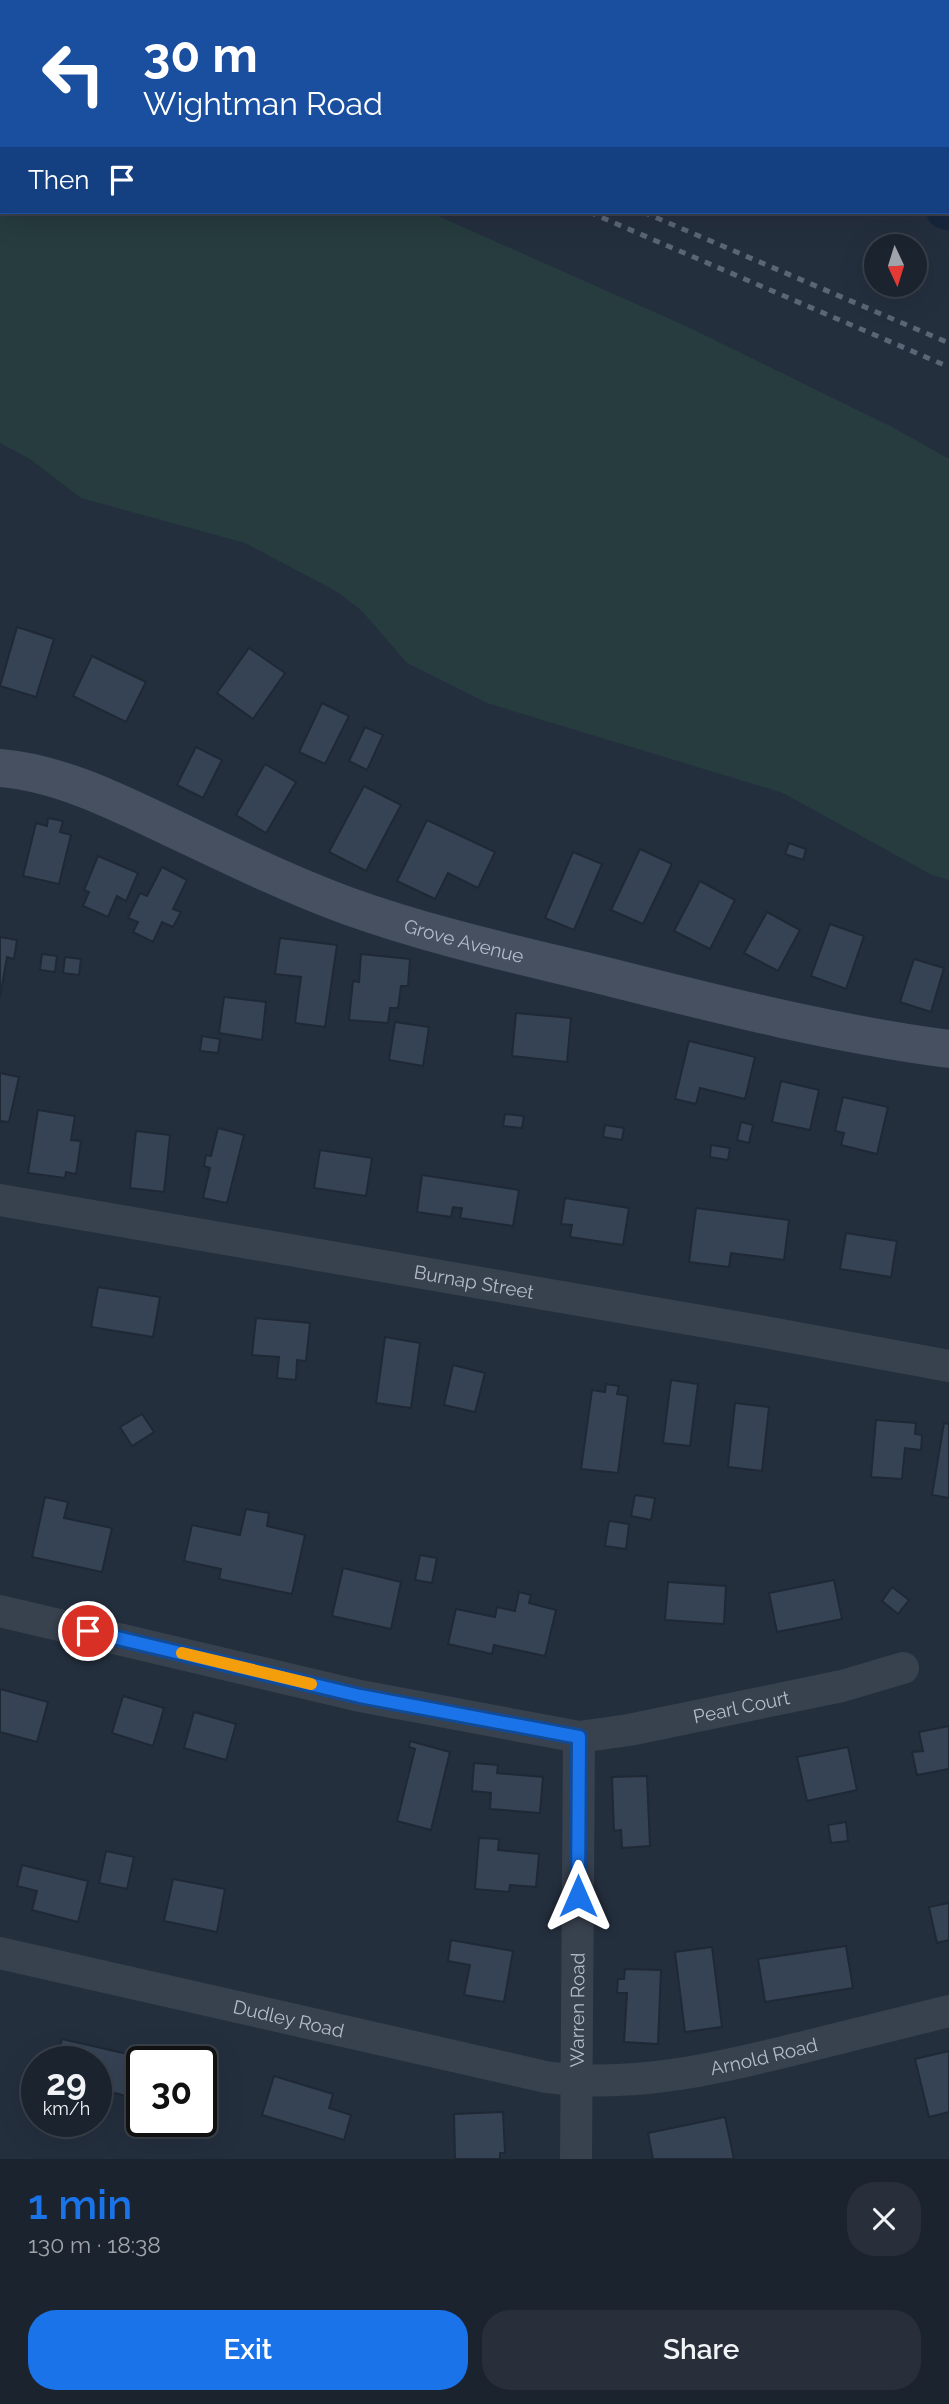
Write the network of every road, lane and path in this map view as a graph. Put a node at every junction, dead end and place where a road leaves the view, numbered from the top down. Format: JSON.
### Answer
{"nodes":[{"id":1,"x":0,"y":768,"type":"edge"},
{"id":2,"x":949,"y":1049,"type":"edge"},
{"id":3,"x":0,"y":1200,"type":"edge"},
{"id":4,"x":949,"y":1366,"type":"edge"},
{"id":5,"x":0,"y":1611,"type":"edge"},
{"id":6,"x":902,"y":1668,"type":"dead end"},
{"id":7,"x":579,"y":1737,"type":"junction"},
{"id":8,"x":0,"y":1953,"type":"edge"},
{"id":9,"x":949,"y":2011,"type":"edge"},
{"id":10,"x":577,"y":2081,"type":"junction"},
{"id":11,"x":576,"y":2159,"type":"edge"}],
"edges":[{"from":1,"to":2,"type":"street","name":"Grove Avenue"},
{"from":3,"to":4,"type":"street","name":"Burnap Street"},
{"from":5,"to":7,"type":"street","name":"Pearl Court"},
{"from":6,"to":7,"type":"street","name":"Pearl Court"},
{"from":7,"to":10,"type":"street","name":"Warren Road"},
{"from":8,"to":10,"type":"street","name":"Dudley Road"},
{"from":9,"to":10,"type":"street","name":"Arnold Road"},
{"from":10,"to":11,"type":"street","name":"Warren Road"}]}
